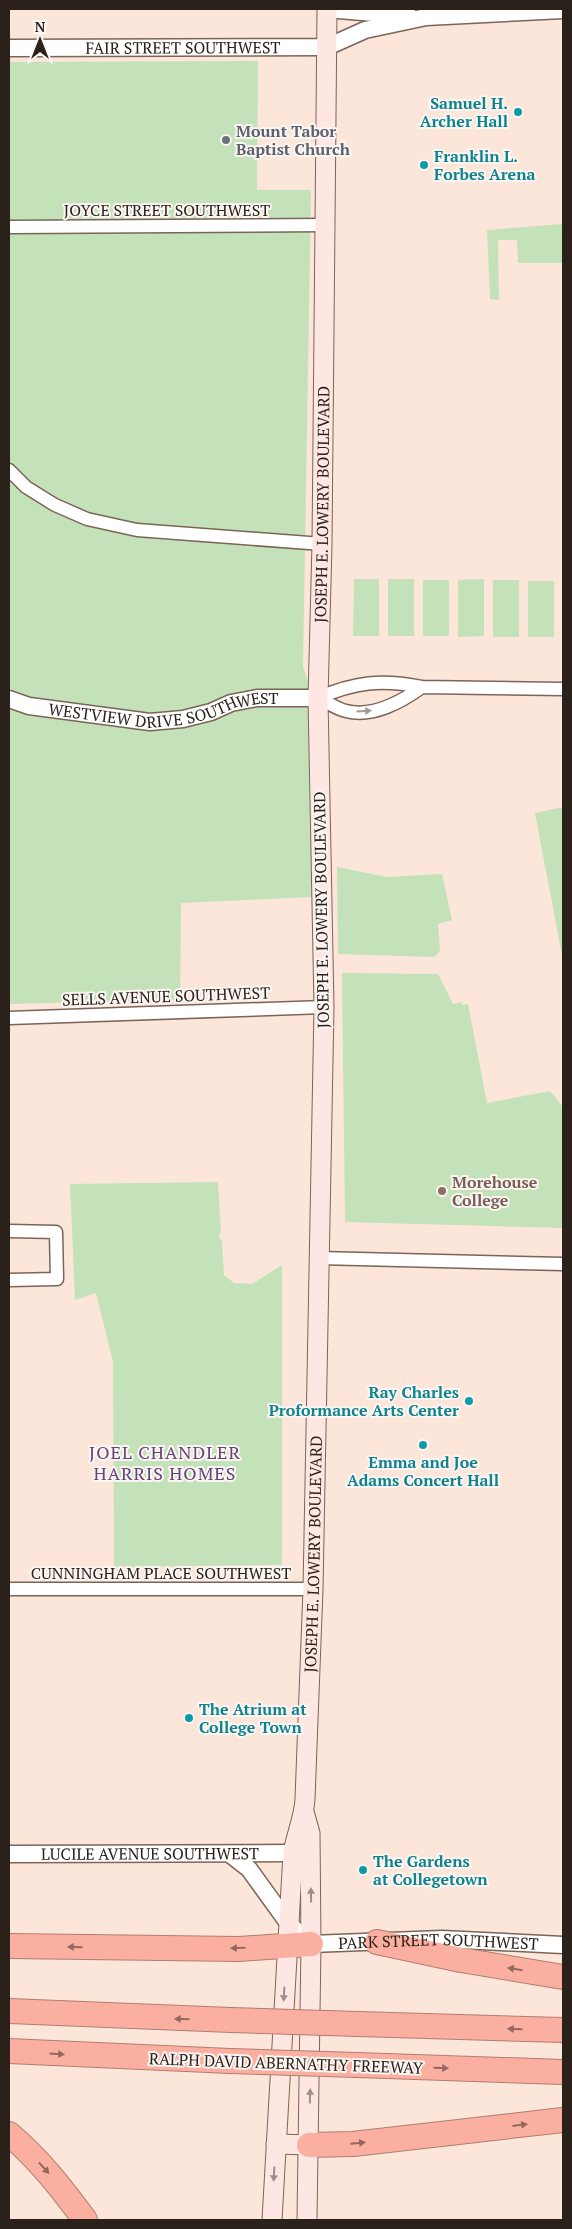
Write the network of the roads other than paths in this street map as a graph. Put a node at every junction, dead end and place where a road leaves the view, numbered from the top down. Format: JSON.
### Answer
{"nodes":[{"id":1,"x":327,"y":9,"type":"edge"},
{"id":2,"x":563,"y":10,"type":"edge"},
{"id":3,"x":467,"y":11,"type":"edge"},
{"id":4,"x":426,"y":17,"type":"junction"},
{"id":5,"x":327,"y":47,"type":"junction"},
{"id":6,"x":9,"y":48,"type":"edge"},
{"id":7,"x":325,"y":225,"type":"junction"},
{"id":8,"x":9,"y":227,"type":"edge"},
{"id":9,"x":9,"y":470,"type":"edge"},
{"id":10,"x":322,"y":544,"type":"junction"},
{"id":11,"x":422,"y":687,"type":"junction"},
{"id":12,"x":563,"y":689,"type":"edge"},
{"id":13,"x":318,"y":698,"type":"junction"},
{"id":14,"x":9,"y":699,"type":"edge"},
{"id":15,"x":324,"y":1008,"type":"junction"},
{"id":16,"x":9,"y":1018,"type":"edge"},
{"id":17,"x":9,"y":1231,"type":"edge"},
{"id":18,"x":318,"y":1258,"type":"junction"},
{"id":19,"x":563,"y":1264,"type":"edge"},
{"id":20,"x":9,"y":1280,"type":"edge"},
{"id":21,"x":9,"y":1589,"type":"edge"},
{"id":22,"x":313,"y":1590,"type":"junction"},
{"id":23,"x":304,"y":1812,"type":"junction"},
{"id":24,"x":9,"y":1854,"type":"edge"},
{"id":25,"x":293,"y":1854,"type":"junction"},
{"id":26,"x":231,"y":1855,"type":"junction"},
{"id":27,"x":287,"y":1934,"type":"junction"},
{"id":28,"x":377,"y":1942,"type":"junction"},
{"id":29,"x":311,"y":1944,"type":"junction"},
{"id":30,"x":563,"y":1944,"type":"edge"},
{"id":31,"x":9,"y":1946,"type":"edge"},
{"id":32,"x":563,"y":1977,"type":"edge"},
{"id":33,"x":9,"y":2011,"type":"edge"},
{"id":34,"x":563,"y":2030,"type":"edge"},
{"id":35,"x":9,"y":2051,"type":"edge"},
{"id":36,"x":563,"y":2072,"type":"edge"},
{"id":37,"x":563,"y":2120,"type":"edge"},
{"id":38,"x":9,"y":2134,"type":"edge"},
{"id":39,"x":276,"y":2144,"type":"junction"},
{"id":40,"x":309,"y":2145,"type":"junction"},
{"id":41,"x":85,"y":2220,"type":"edge"},
{"id":42,"x":272,"y":2220,"type":"edge"},
{"id":43,"x":307,"y":2220,"type":"edge"}],
"edges":[{"from":1,"to":4,"type":"street"},
{"from":1,"to":5,"type":"main road","name":"JOSEPH E. LOWERY BOULEVARD"},
{"from":2,"to":3,"type":"street"},
{"from":3,"to":4,"type":"street"},
{"from":4,"to":5,"type":"street"},
{"from":5,"to":6,"type":"street","name":"FAIR STREET SOUTHWEST"},
{"from":5,"to":7,"type":"main road","name":"JOSEPH E. LOWERY BOULEVARD"},
{"from":7,"to":8,"type":"street","name":"JOYCE STREET SOUTHWEST"},
{"from":7,"to":10,"type":"main road","name":"JOSEPH E. LOWERY BOULEVARD"},
{"from":9,"to":10,"type":"street"},
{"from":10,"to":13,"type":"main road","name":"JOSEPH E. LOWERY BOULEVARD"},
{"from":11,"to":12,"type":"street","name":"WESTVIEW DRIVE SOUTHWEST"},
{"from":11,"to":13,"type":"street","name":"WESTVIEW DRIVE SOUTHWEST"},
{"from":13,"to":11,"type":"street","name":"WESTVIEW DRIVE SOUTHWEST","one_way":true},
{"from":13,"to":14,"type":"street","name":"WESTVIEW DRIVE SOUTHWEST"},
{"from":13,"to":15,"type":"main road","name":"JOSEPH E. LOWERY BOULEVARD"},
{"from":15,"to":16,"type":"street","name":"SELLS AVENUE SOUTHWEST"},
{"from":15,"to":18,"type":"main road","name":"JOSEPH E. LOWERY BOULEVARD"},
{"from":17,"to":20,"type":"street"},
{"from":18,"to":19,"type":"street"},
{"from":18,"to":22,"type":"main road","name":"JOSEPH E. LOWERY BOULEVARD"},
{"from":21,"to":22,"type":"street","name":"CUNNINGHAM PLACE SOUTHWEST"},
{"from":22,"to":23,"type":"main road","name":"JOSEPH E. LOWERY BOULEVARD"},
{"from":23,"to":25,"type":"main road","name":"JOSEPH E. LOWERY BOULEVARD"},
{"from":29,"to":23,"type":"main road","name":"JOSEPH E. LOWERY BOULEVARD","one_way":true},
{"from":24,"to":26,"type":"street","name":"LUCILE AVENUE SOUTHWEST"},
{"from":25,"to":26,"type":"street","name":"LUCILE AVENUE SOUTHWEST"},
{"from":25,"to":27,"type":"main road","name":"JOSEPH E. LOWERY BOULEVARD"},
{"from":26,"to":27,"type":"street"},
{"from":27,"to":29,"type":"highway"},
{"from":27,"to":31,"type":"highway","one_way":true},
{"from":27,"to":39,"type":"main road","name":"JOSEPH E. LOWERY BOULEVARD","one_way":true},
{"from":28,"to":29,"type":"street","name":"PARK STREET SOUTHWEST"},
{"from":28,"to":30,"type":"street","name":"PARK STREET SOUTHWEST"},
{"from":32,"to":28,"type":"highway","one_way":true},
{"from":40,"to":29,"type":"main road","name":"JOSEPH E. LOWERY BOULEVARD","one_way":true},
{"from":34,"to":33,"type":"highway","one_way":true,"bridge":true},
{"from":35,"to":36,"type":"highway","name":"RALPH DAVID ABERNATHY FREEWAY","one_way":true,"bridge":true},
{"from":40,"to":37,"type":"highway","one_way":true},
{"from":38,"to":41,"type":"highway","one_way":true},
{"from":39,"to":40,"type":"main road"},
{"from":39,"to":42,"type":"main road","name":"JOSEPH E. LOWERY BOULEVARD","one_way":true},
{"from":40,"to":43,"type":"main road","name":"JOSEPH E. LOWERY BOULEVARD"}]}
